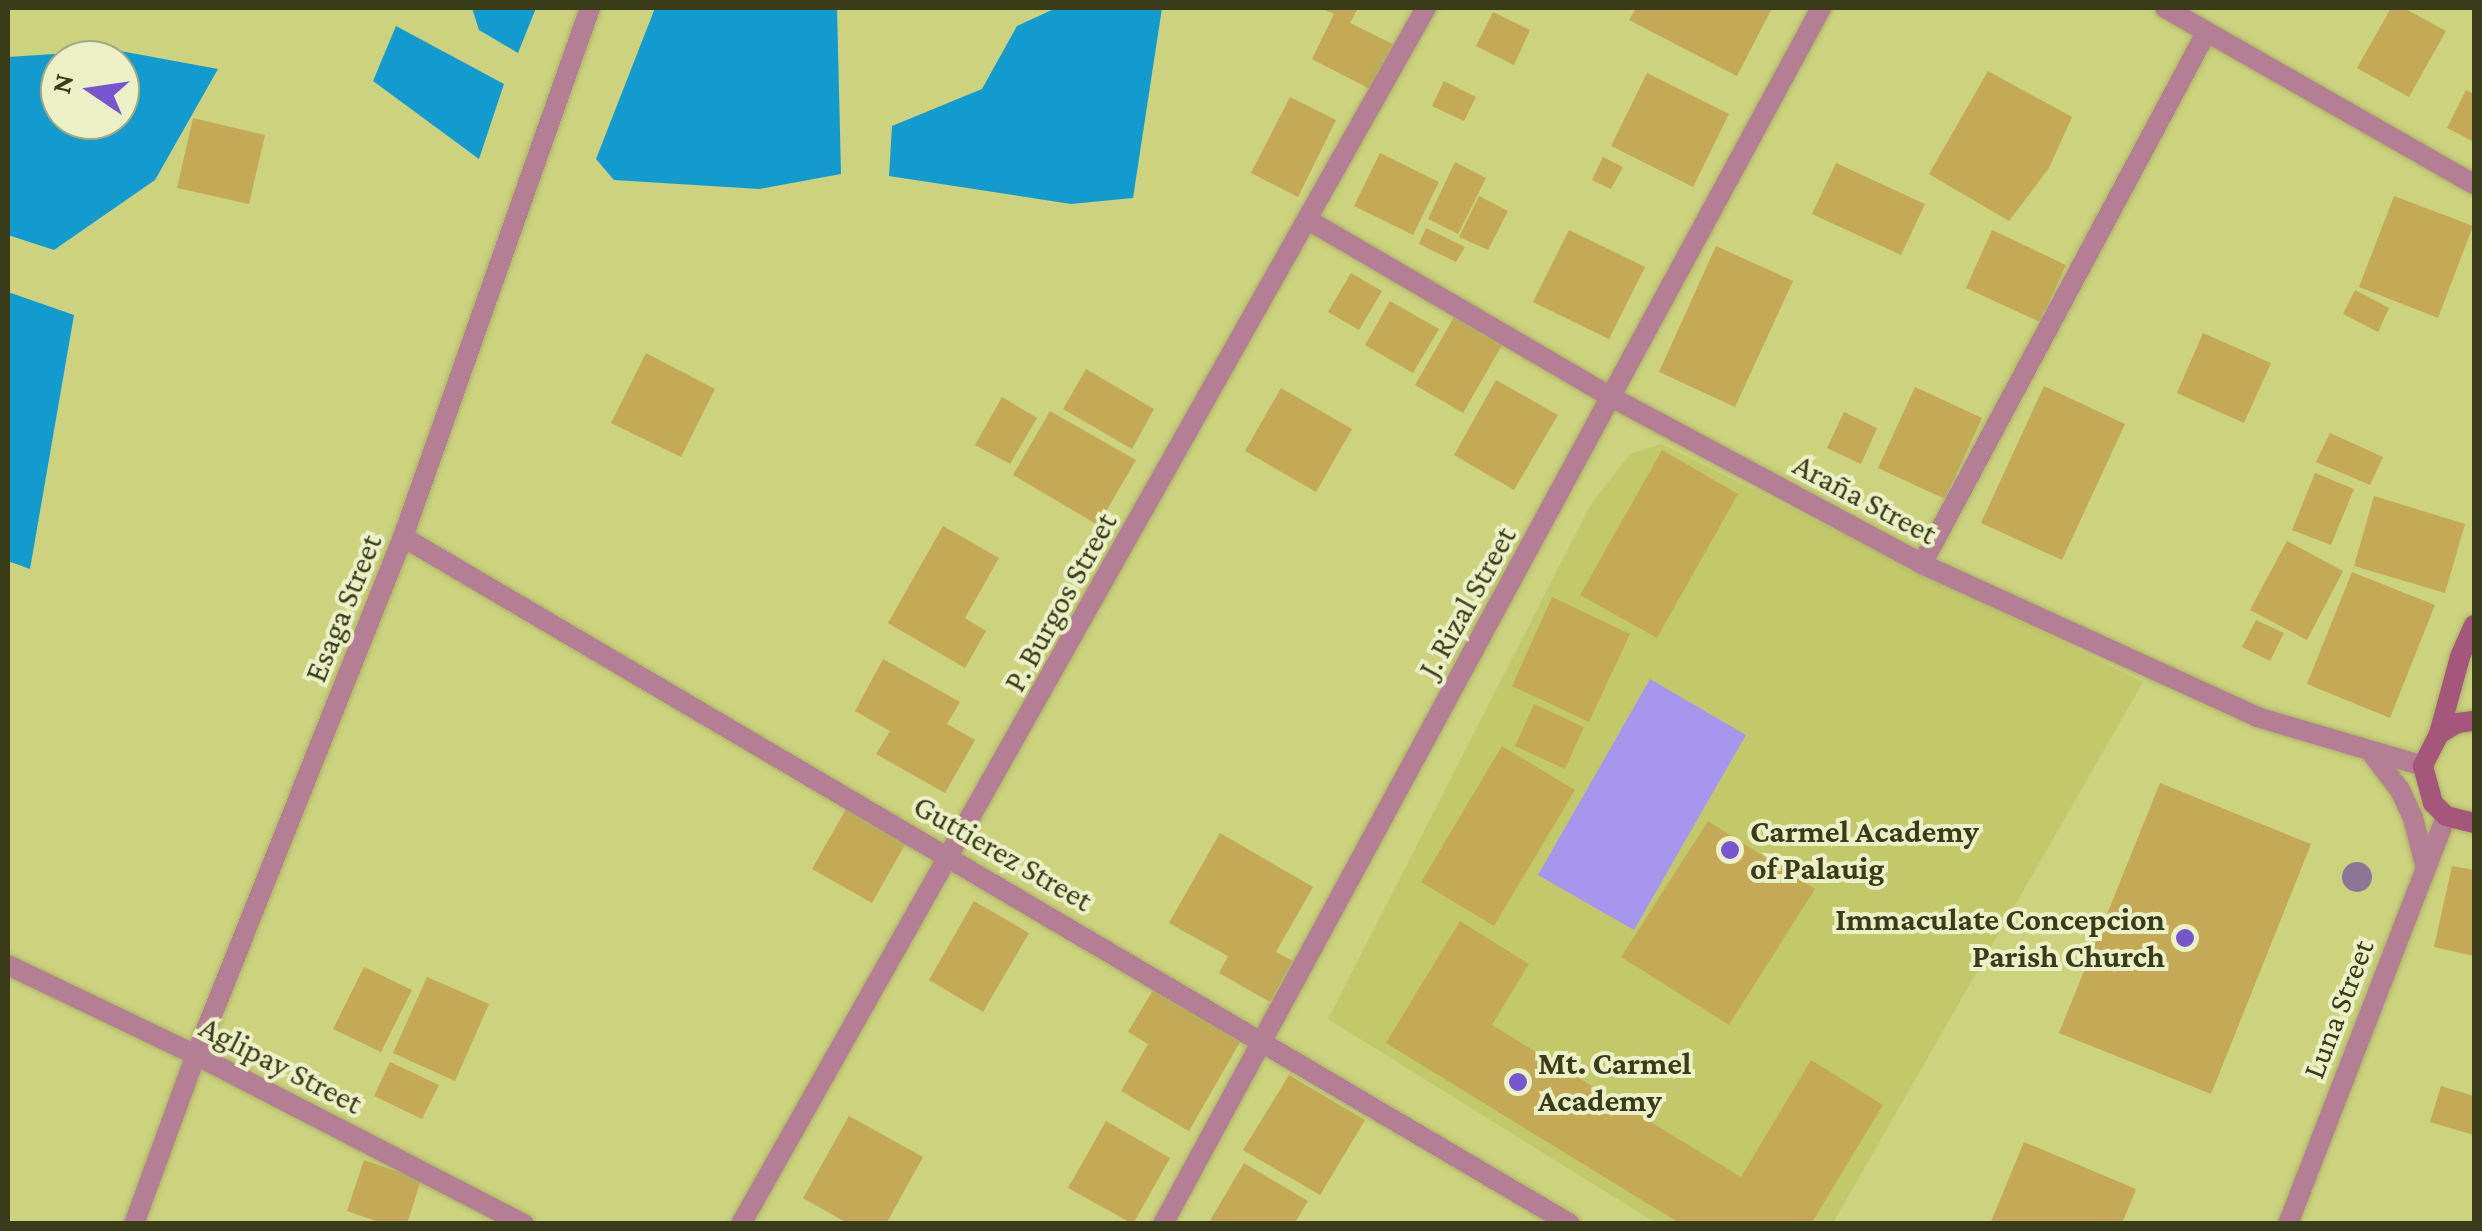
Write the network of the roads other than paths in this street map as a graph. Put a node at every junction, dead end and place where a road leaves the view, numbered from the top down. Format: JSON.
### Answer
{"nodes":[{"id":1,"x":590,"y":8,"type":"edge"},
{"id":2,"x":1426,"y":8,"type":"edge"},
{"id":3,"x":1821,"y":8,"type":"edge"},
{"id":4,"x":2165,"y":8,"type":"edge"},
{"id":5,"x":2206,"y":33,"type":"junction"},
{"id":6,"x":2474,"y":184,"type":"edge"},
{"id":7,"x":1308,"y":220,"type":"junction"},
{"id":8,"x":1613,"y":398,"type":"junction"},
{"id":9,"x":403,"y":538,"type":"junction"},
{"id":10,"x":1922,"y":564,"type":"junction"},
{"id":11,"x":2474,"y":626,"type":"edge"},
{"id":12,"x":2474,"y":721,"type":"edge"},
{"id":13,"x":2439,"y":734,"type":"junction"},
{"id":14,"x":2373,"y":754,"type":"junction"},
{"id":15,"x":2423,"y":766,"type":"junction"},
{"id":16,"x":2446,"y":816,"type":"junction"},
{"id":17,"x":2474,"y":823,"type":"edge"},
{"id":18,"x":952,"y":857,"type":"junction"},
{"id":19,"x":2425,"y":866,"type":"junction"},
{"id":20,"x":8,"y":966,"type":"edge"},
{"id":21,"x":1264,"y":1040,"type":"junction"},
{"id":22,"x":196,"y":1056,"type":"junction"},
{"id":23,"x":134,"y":1224,"type":"edge"},
{"id":24,"x":524,"y":1224,"type":"edge"},
{"id":25,"x":741,"y":1224,"type":"edge"},
{"id":26,"x":1163,"y":1224,"type":"edge"},
{"id":27,"x":1570,"y":1224,"type":"edge"},
{"id":28,"x":2288,"y":1224,"type":"edge"}],
"edges":[{"from":1,"to":9,"type":"street","name":"Esaga Street"},
{"from":2,"to":7,"type":"street","name":"P. Burgos Street"},
{"from":3,"to":8,"type":"street","name":"J. Rizal Street"},
{"from":4,"to":5,"type":"street"},
{"from":5,"to":6,"type":"street"},
{"from":5,"to":10,"type":"street"},
{"from":7,"to":8,"type":"street","name":"Araña Street"},
{"from":7,"to":18,"type":"street","name":"P. Burgos Street"},
{"from":8,"to":10,"type":"street","name":"Araña Street"},
{"from":8,"to":21,"type":"street","name":"J. Rizal Street"},
{"from":9,"to":18,"type":"street","name":"Guttierez Street"},
{"from":9,"to":22,"type":"street","name":"Esaga Street"},
{"from":10,"to":14,"type":"street","name":"Araña Street"},
{"from":11,"to":13,"type":"main road"},
{"from":12,"to":13,"type":"main road"},
{"from":13,"to":15,"type":"main road"},
{"from":14,"to":15,"type":"street","name":"Araña Street"},
{"from":14,"to":19,"type":"street"},
{"from":15,"to":16,"type":"main road"},
{"from":16,"to":17,"type":"main road"},
{"from":16,"to":19,"type":"street","name":"Luna Street"},
{"from":18,"to":21,"type":"street","name":"Guttierez Street"},
{"from":18,"to":25,"type":"street","name":"P. Burgos Street"},
{"from":19,"to":28,"type":"street","name":"Luna Street"},
{"from":20,"to":22,"type":"street","name":"Aglipay Street"},
{"from":21,"to":26,"type":"street","name":"J. Rizal Street"},
{"from":21,"to":27,"type":"street","name":"Guttierez Street"},
{"from":22,"to":23,"type":"street","name":"Esaga Street"},
{"from":22,"to":24,"type":"street","name":"Aglipay Street"}]}
